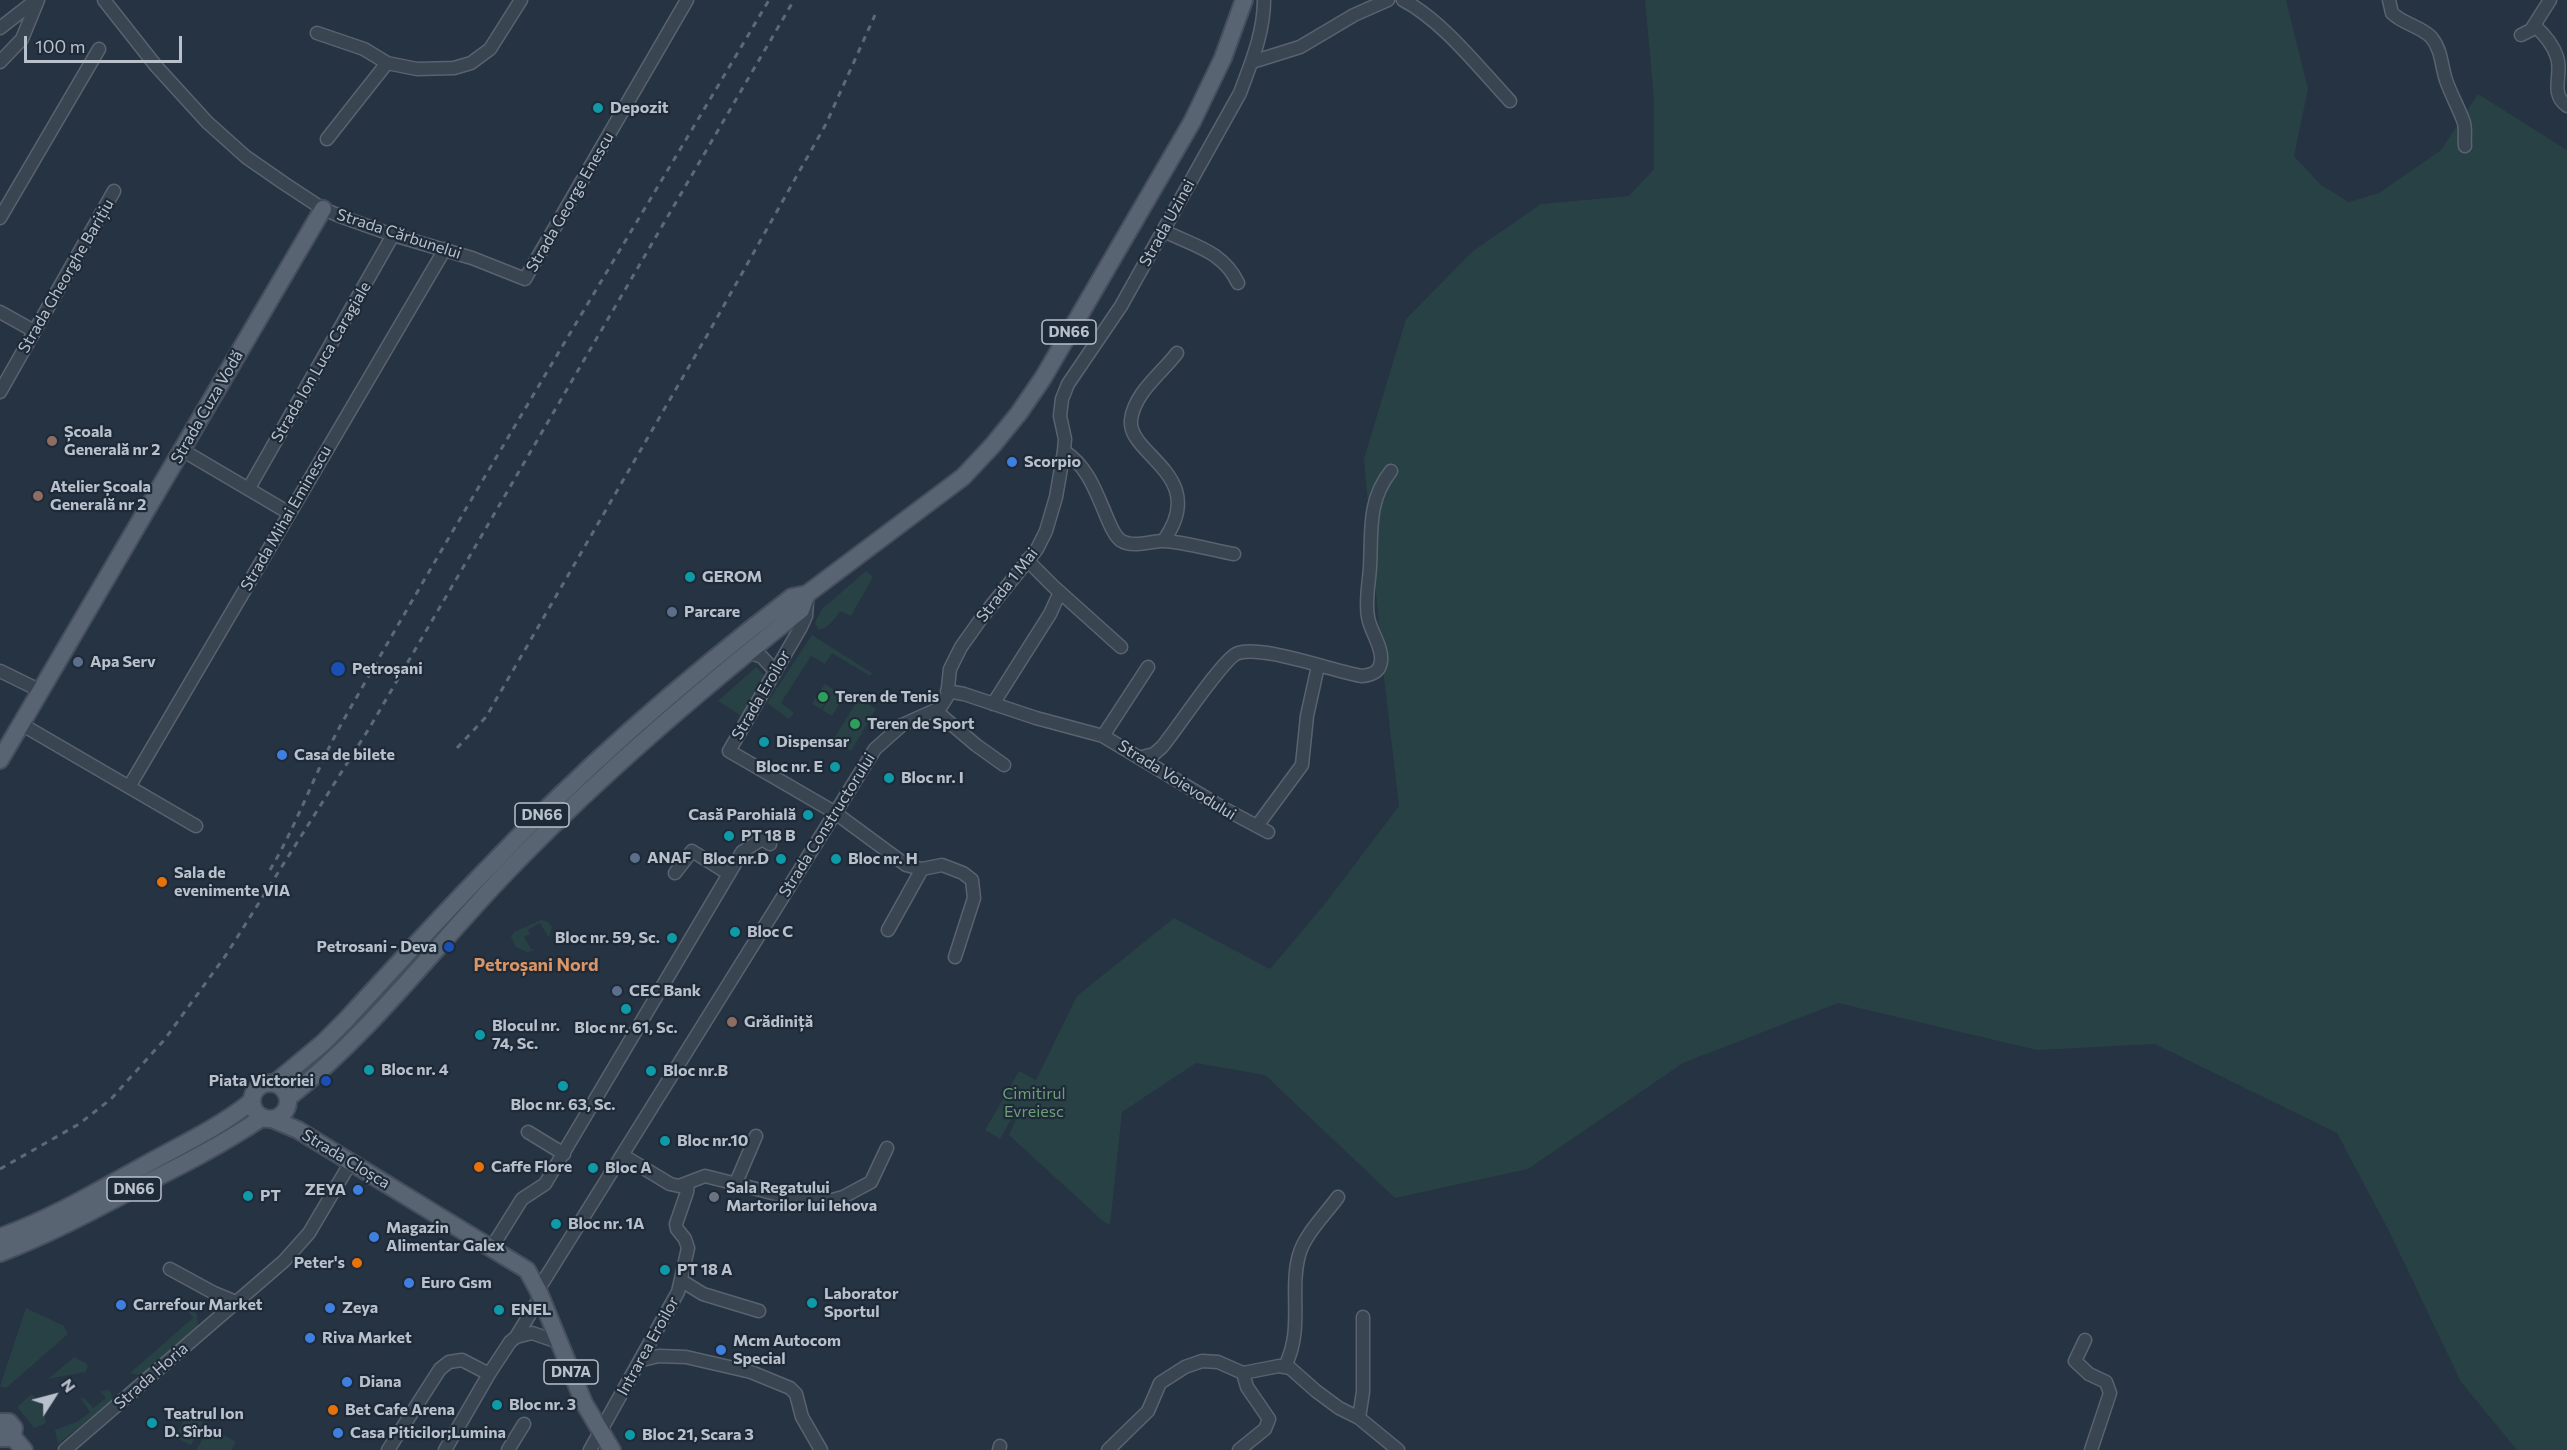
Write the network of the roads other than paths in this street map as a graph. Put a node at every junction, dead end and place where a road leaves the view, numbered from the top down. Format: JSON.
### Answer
{"nodes":[{"id":1,"x":37,"y":0,"type":"edge"},
{"id":2,"x":104,"y":0,"type":"edge"},
{"id":3,"x":521,"y":0,"type":"edge"},
{"id":4,"x":687,"y":0,"type":"edge"},
{"id":5,"x":1244,"y":0,"type":"edge"},
{"id":6,"x":1264,"y":0,"type":"edge"},
{"id":7,"x":1388,"y":0,"type":"edge"},
{"id":8,"x":1403,"y":0,"type":"edge"},
{"id":9,"x":2550,"y":0,"type":"edge"},
{"id":10,"x":2389,"y":3,"type":"edge"},
{"id":11,"x":2534,"y":25,"type":"junction"},
{"id":12,"x":0,"y":28,"type":"edge"},
{"id":13,"x":317,"y":33,"type":"dead end"},
{"id":14,"x":2521,"y":36,"type":"dead end"},
{"id":15,"x":99,"y":49,"type":"dead end"},
{"id":16,"x":1252,"y":62,"type":"junction"},
{"id":17,"x":0,"y":63,"type":"edge"},
{"id":18,"x":387,"y":63,"type":"junction"},
{"id":19,"x":1510,"y":101,"type":"dead end"},
{"id":20,"x":2567,"y":106,"type":"edge"},
{"id":21,"x":327,"y":139,"type":"dead end"},
{"id":22,"x":2464,"y":146,"type":"dead end"},
{"id":23,"x":114,"y":191,"type":"dead end"},
{"id":24,"x":323,"y":209,"type":"junction"},
{"id":25,"x":0,"y":218,"type":"edge"},
{"id":26,"x":1164,"y":231,"type":"junction"},
{"id":27,"x":393,"y":235,"type":"junction"},
{"id":28,"x":445,"y":249,"type":"junction"},
{"id":29,"x":525,"y":279,"type":"joint"},
{"id":30,"x":1238,"y":283,"type":"dead end"},
{"id":31,"x":0,"y":312,"type":"edge"},
{"id":32,"x":34,"y":331,"type":"junction"},
{"id":33,"x":1177,"y":352,"type":"dead end"},
{"id":34,"x":0,"y":392,"type":"edge"},
{"id":35,"x":1064,"y":445,"type":"junction"},
{"id":36,"x":182,"y":450,"type":"junction"},
{"id":37,"x":1390,"y":471,"type":"dead end"},
{"id":38,"x":249,"y":488,"type":"junction"},
{"id":39,"x":289,"y":513,"type":"junction"},
{"id":40,"x":1164,"y":540,"type":"junction"},
{"id":41,"x":1234,"y":554,"type":"dead end"},
{"id":42,"x":1027,"y":560,"type":"junction"},
{"id":43,"x":1060,"y":592,"type":"junction"},
{"id":44,"x":807,"y":594,"type":"junction"},
{"id":45,"x":1121,"y":647,"type":"dead end"},
{"id":46,"x":748,"y":652,"type":"junction"},
{"id":47,"x":1318,"y":666,"type":"junction"},
{"id":48,"x":1148,"y":667,"type":"dead end"},
{"id":49,"x":0,"y":671,"type":"edge"},
{"id":50,"x":775,"y":672,"type":"junction"},
{"id":51,"x":41,"y":691,"type":"junction"},
{"id":52,"x":947,"y":691,"type":"junction"},
{"id":53,"x":993,"y":704,"type":"junction"},
{"id":54,"x":936,"y":711,"type":"junction"},
{"id":55,"x":21,"y":724,"type":"junction"},
{"id":56,"x":1103,"y":736,"type":"junction"},
{"id":57,"x":1142,"y":757,"type":"junction"},
{"id":58,"x":0,"y":760,"type":"edge"},
{"id":59,"x":1004,"y":765,"type":"dead end"},
{"id":60,"x":129,"y":787,"type":"junction"},
{"id":61,"x":834,"y":812,"type":"junction"},
{"id":62,"x":196,"y":826,"type":"dead end"},
{"id":63,"x":770,"y":844,"type":"dead end"},
{"id":64,"x":922,"y":869,"type":"junction"},
{"id":65,"x":675,"y":873,"type":"dead end"},
{"id":66,"x":729,"y":874,"type":"junction"},
{"id":67,"x":476,"y":880,"type":"junction"},
{"id":68,"x":489,"y":892,"type":"junction"},
{"id":69,"x":888,"y":930,"type":"dead end"},
{"id":70,"x":956,"y":957,"type":"dead end"},
{"id":71,"x":275,"y":1083,"type":"junction"},
{"id":72,"x":252,"y":1101,"type":"junction"},
{"id":73,"x":277,"y":1111,"type":"junction"},
{"id":74,"x":528,"y":1132,"type":"dead end"},
{"id":75,"x":756,"y":1136,"type":"dead end"},
{"id":76,"x":887,"y":1148,"type":"dead end"},
{"id":77,"x":564,"y":1154,"type":"junction"},
{"id":78,"x":622,"y":1155,"type":"junction"},
{"id":79,"x":351,"y":1162,"type":"junction"},
{"id":80,"x":688,"y":1183,"type":"junction"},
{"id":81,"x":735,"y":1185,"type":"junction"},
{"id":82,"x":1338,"y":1197,"type":"dead end"},
{"id":83,"x":0,"y":1237,"type":"edge"},
{"id":84,"x":492,"y":1247,"type":"junction"},
{"id":85,"x":0,"y":1253,"type":"edge"},
{"id":86,"x":170,"y":1269,"type":"dead end"},
{"id":87,"x":682,"y":1281,"type":"junction"},
{"id":88,"x":540,"y":1294,"type":"junction"},
{"id":89,"x":236,"y":1302,"type":"junction"},
{"id":90,"x":759,"y":1311,"type":"dead end"},
{"id":91,"x":1363,"y":1317,"type":"dead end"},
{"id":92,"x":516,"y":1337,"type":"junction"},
{"id":93,"x":2085,"y":1340,"type":"dead end"},
{"id":94,"x":558,"y":1342,"type":"junction"},
{"id":95,"x":642,"y":1360,"type":"junction"},
{"id":96,"x":1285,"y":1366,"type":"junction"},
{"id":97,"x":1243,"y":1373,"type":"junction"},
{"id":98,"x":489,"y":1374,"type":"junction"},
{"id":99,"x":1359,"y":1418,"type":"junction"},
{"id":100,"x":0,"y":1422,"type":"edge"},
{"id":101,"x":524,"y":1424,"type":"dead end"},
{"id":102,"x":600,"y":1432,"type":"junction"},
{"id":103,"x":6,"y":1437,"type":"edge"},
{"id":104,"x":24,"y":1450,"type":"edge"},
{"id":105,"x":65,"y":1450,"type":"edge"},
{"id":106,"x":388,"y":1450,"type":"edge"},
{"id":107,"x":445,"y":1450,"type":"edge"},
{"id":108,"x":508,"y":1450,"type":"edge"},
{"id":109,"x":590,"y":1450,"type":"edge"},
{"id":110,"x":612,"y":1450,"type":"edge"},
{"id":111,"x":821,"y":1450,"type":"edge"},
{"id":112,"x":1108,"y":1450,"type":"edge"},
{"id":113,"x":1239,"y":1450,"type":"edge"},
{"id":114,"x":1398,"y":1450,"type":"edge"},
{"id":115,"x":2091,"y":1450,"type":"edge"}],
"edges":[{"from":1,"to":12,"type":"street"},
{"from":1,"to":17,"type":"street"},
{"from":2,"to":24,"type":"street","name":"Strada Cărbunelui"},
{"from":3,"to":18,"type":"street"},
{"from":4,"to":29,"type":"street","name":"Strada George Enescu"},
{"from":5,"to":44,"type":"main road","number":"DN66"},
{"from":6,"to":16,"type":"street","name":"Strada Uzinei"},
{"from":7,"to":16,"type":"street"},
{"from":8,"to":19,"type":"street"},
{"from":9,"to":11,"type":"street"},
{"from":10,"to":22,"type":"street"},
{"from":11,"to":14,"type":"street"},
{"from":11,"to":20,"type":"street"},
{"from":13,"to":18,"type":"street"},
{"from":15,"to":25,"type":"street"},
{"from":16,"to":26,"type":"street","name":"Strada Uzinei"},
{"from":18,"to":21,"type":"street"},
{"from":23,"to":32,"type":"street","name":"Strada Gheorghe Barițiu"},
{"from":24,"to":27,"type":"street","name":"Strada Cărbunelui"},
{"from":24,"to":36,"type":"main road","name":"Strada Cuza Vodă"},
{"from":26,"to":30,"type":"street"},
{"from":26,"to":35,"type":"street","name":"Strada Uzinei"},
{"from":27,"to":28,"type":"street","name":"Strada Cărbunelui"},
{"from":27,"to":38,"type":"street","name":"Strada Ion Luca Caragiale"},
{"from":28,"to":29,"type":"street","name":"Strada Cărbunelui"},
{"from":28,"to":39,"type":"street","name":"Strada Mihai Eminescu"},
{"from":31,"to":32,"type":"street"},
{"from":32,"to":34,"type":"street","name":"Strada Gheorghe Barițiu"},
{"from":33,"to":40,"type":"street"},
{"from":35,"to":40,"type":"street"},
{"from":35,"to":42,"type":"street","name":"Strada 1 Mai"},
{"from":36,"to":38,"type":"street"},
{"from":36,"to":51,"type":"main road","name":"Strada Cuza Vodă"},
{"from":37,"to":47,"type":"street"},
{"from":38,"to":39,"type":"street"},
{"from":39,"to":60,"type":"street","name":"Strada Mihai Eminescu"},
{"from":40,"to":41,"type":"street"},
{"from":42,"to":43,"type":"street"},
{"from":42,"to":52,"type":"street","name":"Strada 1 Mai"},
{"from":43,"to":45,"type":"street"},
{"from":43,"to":53,"type":"street"},
{"from":44,"to":46,"type":"main road","number":"DN66"},
{"from":44,"to":50,"type":"street","name":"Strada Eroilor"},
{"from":44,"to":67,"type":"main road","number":"DN66"},
{"from":46,"to":50,"type":"street"},
{"from":46,"to":68,"type":"main road","number":"DN66"},
{"from":47,"to":57,"type":"street"},
{"from":47,"to":57,"type":"street","name":"Strada Voievodului"},
{"from":48,"to":56,"type":"street"},
{"from":49,"to":51,"type":"street"},
{"from":50,"to":61,"type":"street","name":"Strada Eroilor"},
{"from":51,"to":55,"type":"main road","name":"Strada Cuza Vodă"},
{"from":52,"to":53,"type":"street","name":"Strada Voievodului"},
{"from":52,"to":54,"type":"street"},
{"from":53,"to":56,"type":"street","name":"Strada Voievodului"},
{"from":54,"to":59,"type":"street"},
{"from":54,"to":61,"type":"street","name":"Strada Constructorului"},
{"from":55,"to":58,"type":"main road","name":"Strada Cuza Vodă"},
{"from":55,"to":60,"type":"street"},
{"from":56,"to":57,"type":"street","name":"Strada Voievodului"},
{"from":60,"to":62,"type":"street"},
{"from":61,"to":64,"type":"street","name":"Strada Eroilor"},
{"from":61,"to":78,"type":"street","name":"Strada Constructorului"},
{"from":63,"to":66,"type":"street"},
{"from":64,"to":69,"type":"street"},
{"from":64,"to":70,"type":"street","name":"Strada Eroilor"},
{"from":65,"to":66,"type":"street"},
{"from":66,"to":77,"type":"street"},
{"from":67,"to":68,"type":"main road"},
{"from":67,"to":71,"type":"main road","number":"DN66"},
{"from":68,"to":73,"type":"main road","number":"DN66"},
{"from":71,"to":72,"type":"main road"},
{"from":71,"to":73,"type":"main road"},
{"from":72,"to":73,"type":"main road"},
{"from":72,"to":83,"type":"main road","number":"DN66"},
{"from":73,"to":79,"type":"main road","name":"Strada Cloșca","number":"DN7A"},
{"from":73,"to":85,"type":"main road","number":"DN66"},
{"from":74,"to":77,"type":"street"},
{"from":75,"to":81,"type":"street"},
{"from":76,"to":81,"type":"street"},
{"from":77,"to":84,"type":"street"},
{"from":78,"to":80,"type":"street"},
{"from":78,"to":88,"type":"street","name":"Strada Constructorului"},
{"from":79,"to":84,"type":"main road","name":"Strada Cloșca","number":"DN7A"},
{"from":79,"to":89,"type":"street","name":"Strada Horia"},
{"from":80,"to":81,"type":"street"},
{"from":80,"to":87,"type":"street","name":"Intrarea Eroilor"},
{"from":82,"to":96,"type":"street"},
{"from":84,"to":88,"type":"main road","number":"DN7A"},
{"from":86,"to":89,"type":"street"},
{"from":87,"to":90,"type":"street"},
{"from":87,"to":95,"type":"street","name":"Intrarea Eroilor"},
{"from":88,"to":92,"type":"street","name":"Strada Constructorului"},
{"from":88,"to":94,"type":"main road","number":"DN7A"},
{"from":89,"to":105,"type":"street","name":"Strada Horia"},
{"from":91,"to":99,"type":"street"},
{"from":92,"to":94,"type":"street"},
{"from":92,"to":98,"type":"street","name":"Strada Constructorului"},
{"from":93,"to":115,"type":"street"},
{"from":94,"to":102,"type":"main road","number":"DN7A"},
{"from":95,"to":102,"type":"street","name":"Intrarea Eroilor"},
{"from":95,"to":111,"type":"street"},
{"from":96,"to":97,"type":"street"},
{"from":96,"to":99,"type":"street"},
{"from":97,"to":112,"type":"street"},
{"from":97,"to":113,"type":"street"},
{"from":98,"to":106,"type":"street"},
{"from":98,"to":107,"type":"street","name":"Strada Constructorului"},
{"from":99,"to":114,"type":"street"},
{"from":100,"to":103,"type":"main road"},
{"from":101,"to":108,"type":"street"},
{"from":102,"to":109,"type":"street","name":"Intrarea Eroilor"},
{"from":102,"to":110,"type":"main road","number":"DN7A"},
{"from":103,"to":104,"type":"main road"}]}
